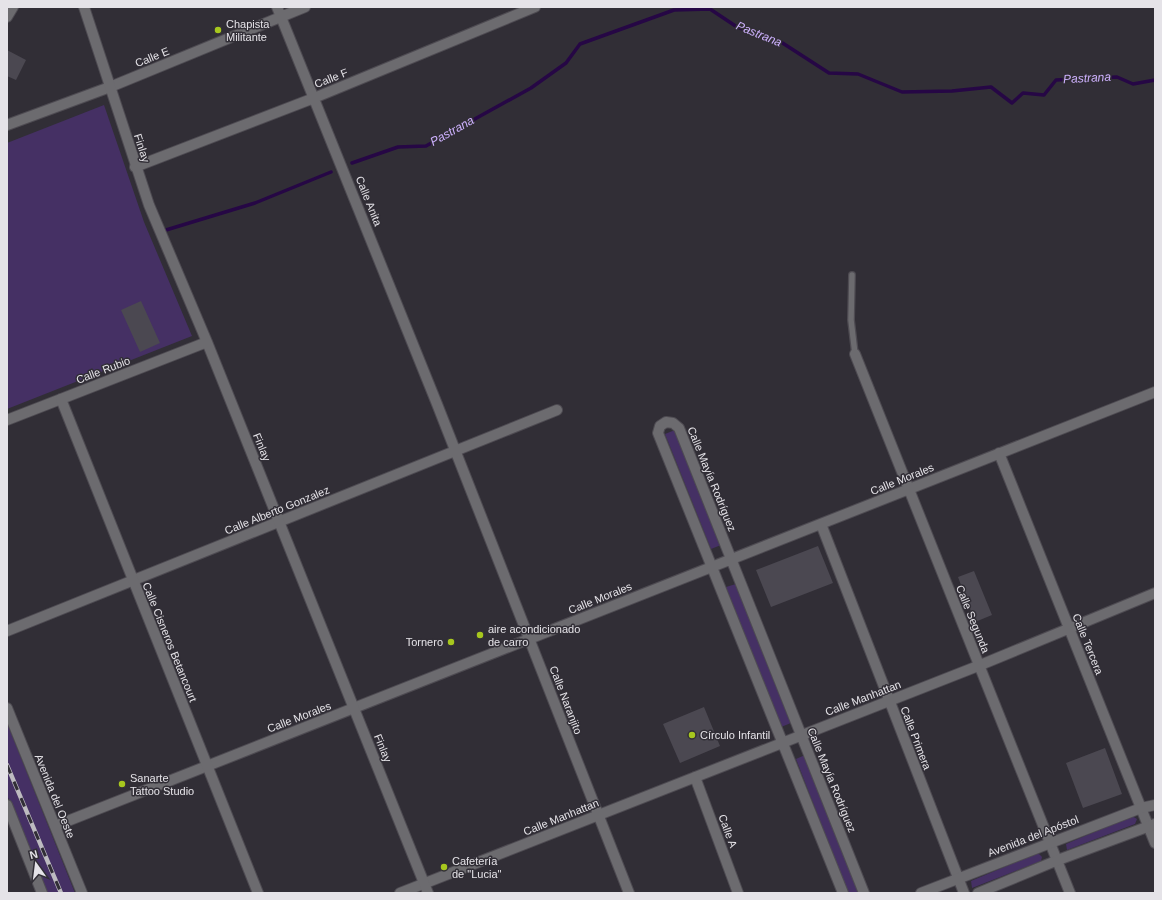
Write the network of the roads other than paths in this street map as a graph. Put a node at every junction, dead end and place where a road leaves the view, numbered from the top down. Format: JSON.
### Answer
{"nodes":[{"id":1,"x":13,"y":7,"type":"edge"},
{"id":2,"x":84,"y":7,"type":"edge"},
{"id":3,"x":305,"y":7,"type":"edge"},
{"id":4,"x":535,"y":7,"type":"edge"},
{"id":5,"x":279,"y":12,"type":"edge"},
{"id":6,"x":7,"y":17,"type":"edge"},
{"id":7,"x":110,"y":87,"type":"junction"},
{"id":8,"x":314,"y":98,"type":"junction"},
{"id":9,"x":7,"y":126,"type":"edge"},
{"id":10,"x":135,"y":167,"type":"junction"},
{"id":11,"x":852,"y":275,"type":"dead end"},
{"id":12,"x":207,"y":342,"type":"junction"},
{"id":13,"x":856,"y":354,"type":"joint"},
{"id":14,"x":1155,"y":392,"type":"edge"},
{"id":15,"x":61,"y":399,"type":"junction"},
{"id":16,"x":437,"y":404,"type":"joint"},
{"id":17,"x":557,"y":410,"type":"dead end"},
{"id":18,"x":7,"y":420,"type":"edge"},
{"id":19,"x":456,"y":451,"type":"junction"},
{"id":20,"x":999,"y":453,"type":"junction"},
{"id":21,"x":909,"y":489,"type":"junction"},
{"id":22,"x":279,"y":522,"type":"junction"},
{"id":23,"x":821,"y":524,"type":"junction"},
{"id":24,"x":731,"y":559,"type":"junction"},
{"id":25,"x":712,"y":567,"type":"junction"},
{"id":26,"x":133,"y":580,"type":"junction"},
{"id":27,"x":1155,"y":593,"type":"edge"},
{"id":28,"x":1069,"y":629,"type":"junction"},
{"id":29,"x":7,"y":631,"type":"edge"},
{"id":30,"x":529,"y":639,"type":"junction"},
{"id":31,"x":978,"y":666,"type":"junction"},
{"id":32,"x":888,"y":700,"type":"junction"},
{"id":33,"x":7,"y":708,"type":"edge"},
{"id":34,"x":354,"y":708,"type":"junction"},
{"id":35,"x":801,"y":734,"type":"junction"},
{"id":36,"x":782,"y":742,"type":"junction"},
{"id":37,"x":207,"y":766,"type":"junction"},
{"id":38,"x":695,"y":777,"type":"junction"},
{"id":39,"x":7,"y":805,"type":"edge"},
{"id":40,"x":1155,"y":805,"type":"edge"},
{"id":41,"x":1141,"y":808,"type":"junction"},
{"id":42,"x":598,"y":815,"type":"junction"},
{"id":43,"x":1152,"y":825,"type":"edge"},
{"id":44,"x":55,"y":826,"type":"junction"},
{"id":45,"x":1050,"y":842,"type":"junction"},
{"id":46,"x":1155,"y":844,"type":"edge"},
{"id":47,"x":1058,"y":860,"type":"junction"},
{"id":48,"x":958,"y":878,"type":"junction"},
{"id":49,"x":426,"y":888,"type":"edge"},
{"id":50,"x":42,"y":893,"type":"edge"},
{"id":51,"x":82,"y":893,"type":"edge"},
{"id":52,"x":258,"y":893,"type":"edge"},
{"id":53,"x":400,"y":893,"type":"edge"},
{"id":54,"x":630,"y":893,"type":"edge"},
{"id":55,"x":738,"y":893,"type":"edge"},
{"id":56,"x":843,"y":893,"type":"edge"},
{"id":57,"x":864,"y":893,"type":"edge"},
{"id":58,"x":921,"y":893,"type":"edge"},
{"id":59,"x":964,"y":893,"type":"edge"},
{"id":60,"x":978,"y":893,"type":"edge"},
{"id":61,"x":1070,"y":893,"type":"edge"}],
"edges":[{"from":1,"to":6,"type":"street"},
{"from":2,"to":7,"type":"street","name":"Finlay"},
{"from":3,"to":5,"type":"street","name":"Calle E"},
{"from":4,"to":8,"type":"street","name":"Calle F"},
{"from":5,"to":7,"type":"street","name":"Calle E"},
{"from":5,"to":8,"type":"street","name":"Calle Anita"},
{"from":7,"to":9,"type":"street","name":"Calle E"},
{"from":7,"to":10,"type":"street","name":"Finlay"},
{"from":8,"to":10,"type":"street","name":"Calle F"},
{"from":8,"to":16,"type":"street","name":"Calle Anita"},
{"from":10,"to":12,"type":"street","name":"Finlay"},
{"from":11,"to":13,"type":"lane"},
{"from":12,"to":15,"type":"street","name":"Calle Rubio"},
{"from":12,"to":22,"type":"street","name":"Finlay"},
{"from":13,"to":21,"type":"street","name":"Calle Segunda"},
{"from":14,"to":20,"type":"street","name":"Calle Morales"},
{"from":15,"to":18,"type":"street","name":"Calle Rubio"},
{"from":15,"to":26,"type":"street","name":"Calle Cisneros Betancourt"},
{"from":16,"to":19,"type":"street","name":"Calle Naranjito"},
{"from":17,"to":19,"type":"street","name":"Calle Alberto Gonzalez"},
{"from":19,"to":22,"type":"street","name":"Calle Alberto Gonzalez"},
{"from":19,"to":30,"type":"street","name":"Calle Naranjito"},
{"from":20,"to":21,"type":"street","name":"Calle Morales"},
{"from":20,"to":28,"type":"street","name":"Calle Tercera"},
{"from":21,"to":23,"type":"street","name":"Calle Morales"},
{"from":21,"to":31,"type":"street","name":"Calle Segunda"},
{"from":22,"to":26,"type":"street","name":"Calle Alberto Gonzalez"},
{"from":22,"to":34,"type":"street","name":"Finlay"},
{"from":23,"to":24,"type":"street","name":"Calle Morales"},
{"from":23,"to":32,"type":"street","name":"Calle Primera"},
{"from":24,"to":25,"type":"street","name":"Calle Morales"},
{"from":24,"to":25,"type":"street","name":"Calle Mayía Rodríguez"},
{"from":24,"to":35,"type":"street","name":"Calle Mayía Rodríguez"},
{"from":25,"to":30,"type":"street","name":"Calle Morales"},
{"from":25,"to":36,"type":"street","name":"Calle Mayía Rodríguez"},
{"from":26,"to":29,"type":"street","name":"Calle Alberto Gonzalez"},
{"from":26,"to":37,"type":"street","name":"Calle Cisneros Betancourt"},
{"from":27,"to":28,"type":"street","name":"Calle Manhattan"},
{"from":28,"to":31,"type":"street","name":"Calle Manhattan"},
{"from":28,"to":41,"type":"street","name":"Calle Tercera"},
{"from":30,"to":34,"type":"street","name":"Calle Morales"},
{"from":30,"to":42,"type":"street","name":"Calle Naranjito"},
{"from":31,"to":32,"type":"street","name":"Calle Manhattan"},
{"from":31,"to":45,"type":"street","name":"Calle Segunda"},
{"from":32,"to":35,"type":"street","name":"Calle Manhattan"},
{"from":32,"to":48,"type":"street","name":"Calle Primera"},
{"from":33,"to":44,"type":"street","name":"Avenida del Oeste"},
{"from":34,"to":37,"type":"street","name":"Calle Morales"},
{"from":34,"to":49,"type":"street","name":"Finlay"},
{"from":35,"to":36,"type":"street","name":"Calle Manhattan"},
{"from":35,"to":57,"type":"street","name":"Calle Mayía Rodríguez"},
{"from":36,"to":38,"type":"street","name":"Calle Manhattan"},
{"from":36,"to":56,"type":"street","name":"Calle Mayía Rodríguez"},
{"from":37,"to":44,"type":"street","name":"Calle Morales"},
{"from":37,"to":52,"type":"street","name":"Calle Cisneros Betancourt"},
{"from":38,"to":42,"type":"street","name":"Calle Manhattan"},
{"from":38,"to":55,"type":"street","name":"Calle A"},
{"from":39,"to":50,"type":"street"},
{"from":40,"to":41,"type":"street","name":"Avenida del Apóstol"},
{"from":41,"to":43,"type":"street","name":"Calle Tercera"},
{"from":41,"to":45,"type":"street","name":"Avenida del Apóstol"},
{"from":42,"to":49,"type":"street","name":"Calle Manhattan"},
{"from":42,"to":54,"type":"street","name":"Calle Naranjito"},
{"from":43,"to":46,"type":"street","name":"Calle Tercera"},
{"from":43,"to":47,"type":"street"},
{"from":44,"to":51,"type":"street","name":"Avenida del Oeste"},
{"from":45,"to":47,"type":"street","name":"Calle Segunda"},
{"from":45,"to":48,"type":"street","name":"Avenida del Apóstol"},
{"from":47,"to":60,"type":"street"},
{"from":47,"to":61,"type":"street","name":"Calle Segunda"},
{"from":48,"to":58,"type":"street","name":"Avenida del Apóstol"},
{"from":48,"to":59,"type":"street","name":"Calle Primera"},
{"from":49,"to":53,"type":"street","name":"Calle Manhattan"}]}
